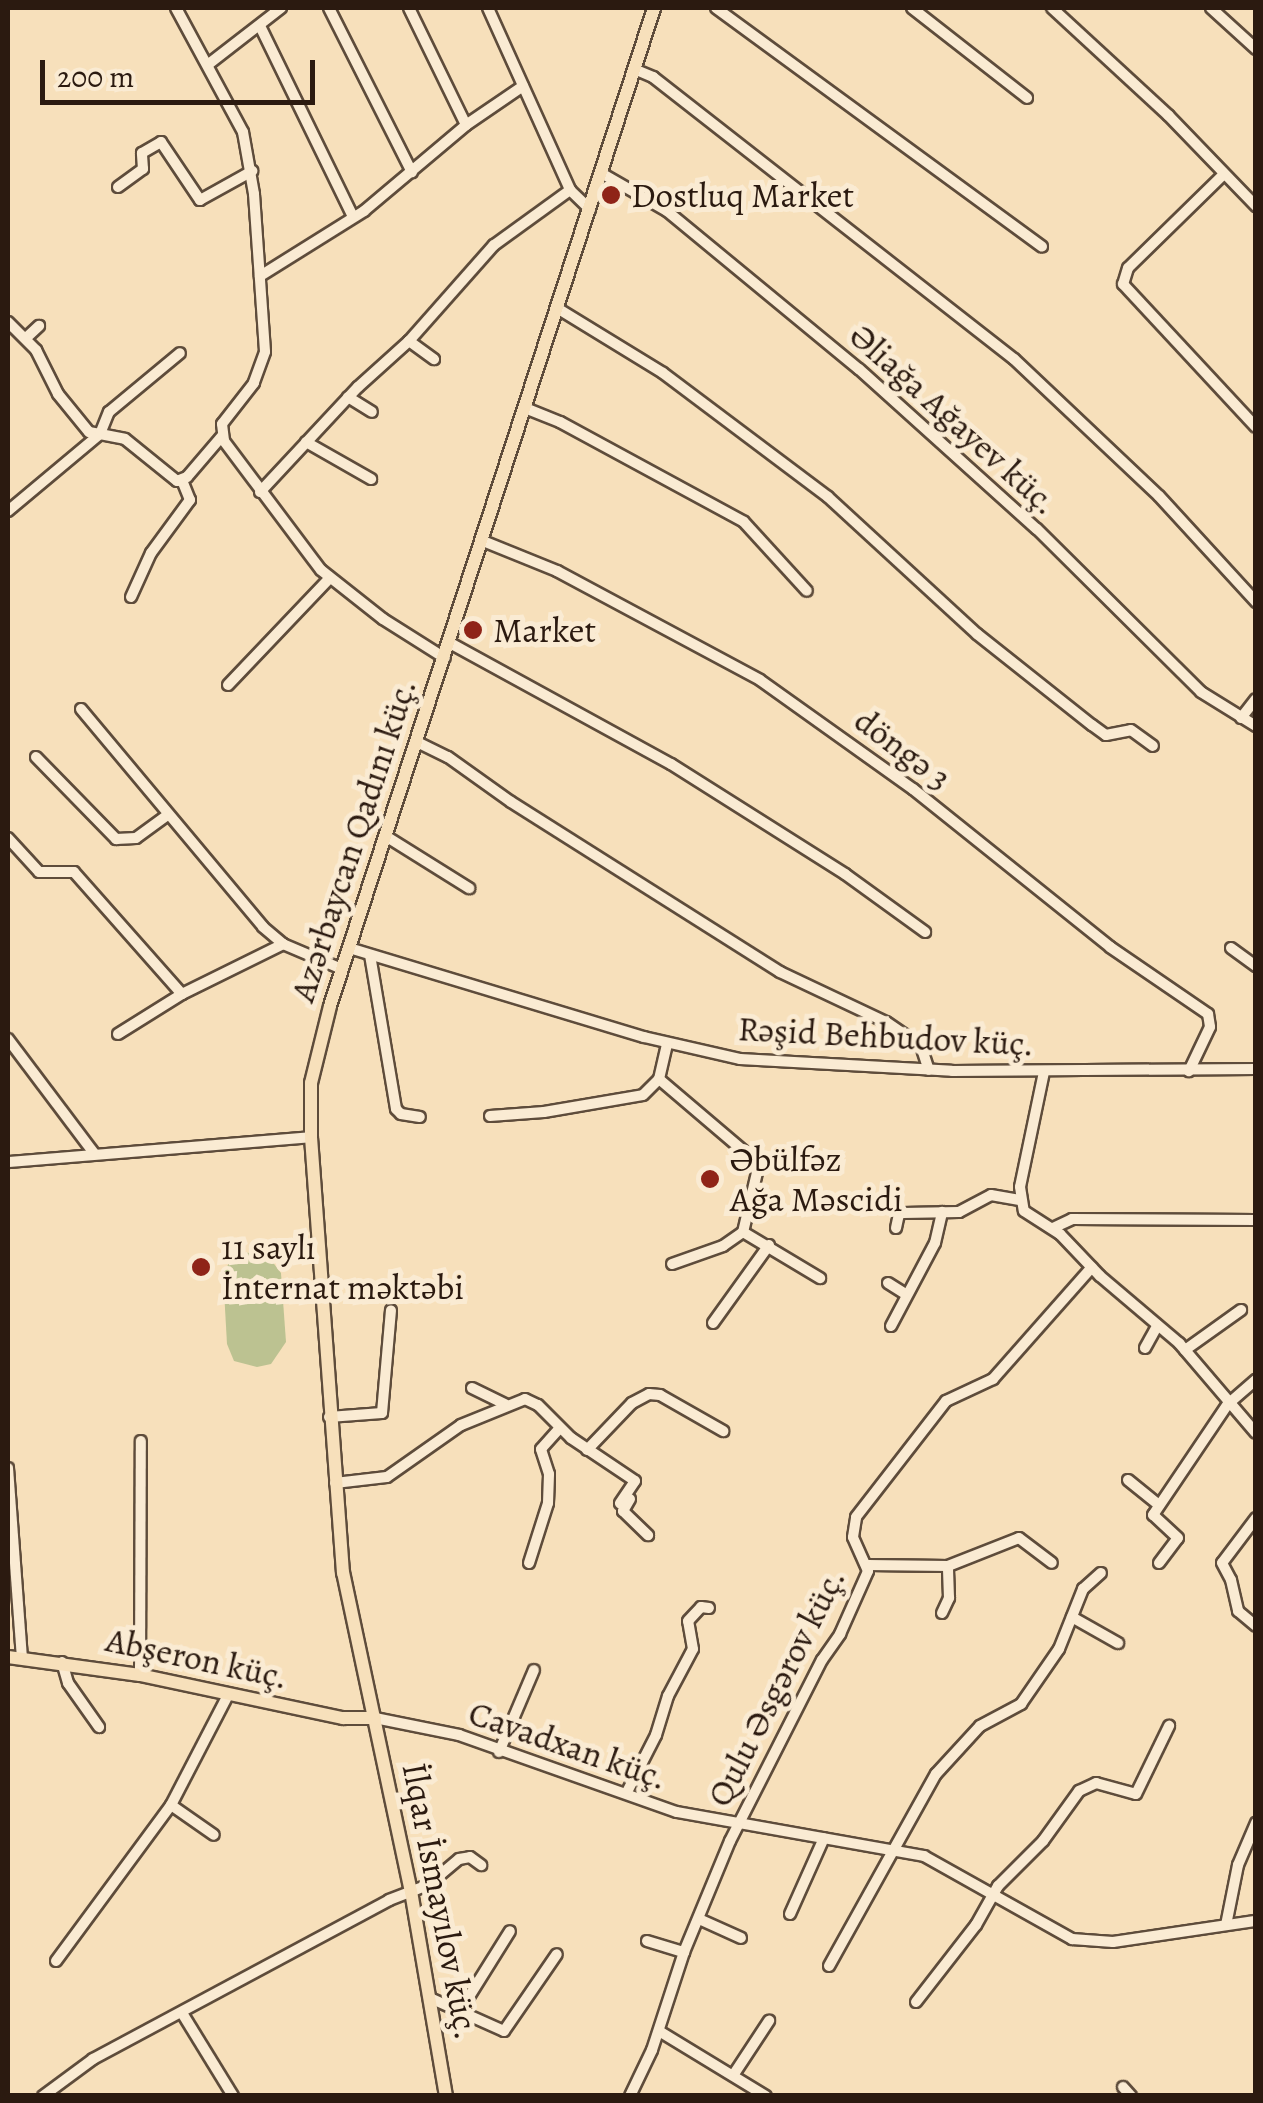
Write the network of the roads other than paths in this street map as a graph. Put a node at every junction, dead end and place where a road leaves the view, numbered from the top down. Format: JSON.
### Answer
{"nodes":[{"id":1,"x":176,"y":8,"type":"edge"},
{"id":2,"x":280,"y":8,"type":"edge"},
{"id":3,"x":330,"y":8,"type":"edge"},
{"id":4,"x":409,"y":8,"type":"edge"},
{"id":5,"x":488,"y":8,"type":"edge"},
{"id":6,"x":654,"y":8,"type":"edge"},
{"id":7,"x":716,"y":8,"type":"edge"},
{"id":8,"x":912,"y":8,"type":"edge"},
{"id":9,"x":1052,"y":8,"type":"edge"},
{"id":10,"x":1212,"y":8,"type":"edge"},
{"id":11,"x":260,"y":26,"type":"junction"},
{"id":12,"x":1256,"y":48,"type":"edge"},
{"id":13,"x":210,"y":63,"type":"junction"},
{"id":14,"x":634,"y":69,"type":"junction"},
{"id":15,"x":523,"y":86,"type":"junction"},
{"id":16,"x":1027,"y":98,"type":"dead end"},
{"id":17,"x":466,"y":125,"type":"junction"},
{"id":18,"x":252,"y":171,"type":"junction"},
{"id":19,"x":412,"y":172,"type":"junction"},
{"id":20,"x":601,"y":173,"type":"junction"},
{"id":21,"x":1224,"y":174,"type":"junction"},
{"id":22,"x":118,"y":187,"type":"dead end"},
{"id":23,"x":570,"y":190,"type":"junction"},
{"id":24,"x":1256,"y":206,"type":"edge"},
{"id":25,"x":590,"y":209,"type":"junction"},
{"id":26,"x":352,"y":215,"type":"junction"},
{"id":27,"x":1042,"y":247,"type":"dead end"},
{"id":28,"x":260,"y":276,"type":"junction"},
{"id":29,"x":557,"y":308,"type":"junction"},
{"id":30,"x":8,"y":322,"type":"edge"},
{"id":31,"x":39,"y":326,"type":"dead end"},
{"id":32,"x":26,"y":338,"type":"junction"},
{"id":33,"x":409,"y":340,"type":"junction"},
{"id":34,"x":180,"y":353,"type":"dead end"},
{"id":35,"x":434,"y":359,"type":"dead end"},
{"id":36,"x":348,"y":397,"type":"junction"},
{"id":37,"x":526,"y":408,"type":"junction"},
{"id":38,"x":372,"y":412,"type":"dead end"},
{"id":39,"x":1256,"y":427,"type":"edge"},
{"id":40,"x":100,"y":434,"type":"junction"},
{"id":41,"x":222,"y":436,"type":"junction"},
{"id":42,"x":306,"y":442,"type":"junction"},
{"id":43,"x":370,"y":479,"type":"dead end"},
{"id":44,"x":182,"y":480,"type":"junction"},
{"id":45,"x":260,"y":492,"type":"junction"},
{"id":46,"x":8,"y":510,"type":"edge"},
{"id":47,"x":483,"y":541,"type":"junction"},
{"id":48,"x":330,"y":578,"type":"junction"},
{"id":49,"x":807,"y":591,"type":"dead end"},
{"id":50,"x":131,"y":597,"type":"dead end"},
{"id":51,"x":1256,"y":602,"type":"edge"},
{"id":52,"x":450,"y":642,"type":"junction"},
{"id":53,"x":445,"y":658,"type":"junction"},
{"id":54,"x":228,"y":685,"type":"dead end"},
{"id":55,"x":1256,"y":699,"type":"edge"},
{"id":56,"x":81,"y":709,"type":"dead end"},
{"id":57,"x":1241,"y":718,"type":"junction"},
{"id":58,"x":1256,"y":726,"type":"edge"},
{"id":59,"x":417,"y":742,"type":"junction"},
{"id":60,"x":1152,"y":746,"type":"dead end"},
{"id":61,"x":36,"y":757,"type":"dead end"},
{"id":62,"x":168,"y":814,"type":"junction"},
{"id":63,"x":387,"y":837,"type":"junction"},
{"id":64,"x":8,"y":838,"type":"edge"},
{"id":65,"x":469,"y":888,"type":"dead end"},
{"id":66,"x":925,"y":932,"type":"dead end"},
{"id":67,"x":283,"y":944,"type":"junction"},
{"id":68,"x":349,"y":948,"type":"junction"},
{"id":69,"x":1231,"y":948,"type":"dead end"},
{"id":70,"x":370,"y":954,"type":"junction"},
{"id":71,"x":1256,"y":966,"type":"edge"},
{"id":72,"x":342,"y":969,"type":"junction"},
{"id":73,"x":182,"y":994,"type":"junction"},
{"id":74,"x":118,"y":1034,"type":"dead end"},
{"id":75,"x":8,"y":1039,"type":"edge"},
{"id":76,"x":667,"y":1043,"type":"junction"},
{"id":77,"x":1256,"y":1069,"type":"edge"},
{"id":78,"x":929,"y":1070,"type":"junction"},
{"id":79,"x":1189,"y":1070,"type":"junction"},
{"id":80,"x":1044,"y":1072,"type":"junction"},
{"id":81,"x":659,"y":1079,"type":"junction"},
{"id":82,"x":490,"y":1116,"type":"dead end"},
{"id":83,"x":420,"y":1117,"type":"dead end"},
{"id":84,"x":311,"y":1137,"type":"junction"},
{"id":85,"x":94,"y":1153,"type":"junction"},
{"id":86,"x":8,"y":1162,"type":"edge"},
{"id":87,"x":1020,"y":1200,"type":"junction"},
{"id":88,"x":942,"y":1212,"type":"junction"},
{"id":89,"x":1256,"y":1220,"type":"edge"},
{"id":90,"x":896,"y":1228,"type":"dead end"},
{"id":91,"x":1054,"y":1228,"type":"junction"},
{"id":92,"x":743,"y":1232,"type":"junction"},
{"id":93,"x":768,"y":1245,"type":"junction"},
{"id":94,"x":672,"y":1264,"type":"dead end"},
{"id":95,"x":1092,"y":1267,"type":"junction"},
{"id":96,"x":820,"y":1278,"type":"dead end"},
{"id":97,"x":888,"y":1283,"type":"dead end"},
{"id":98,"x":907,"y":1295,"type":"junction"},
{"id":99,"x":390,"y":1310,"type":"dead end"},
{"id":100,"x":1241,"y":1310,"type":"dead end"},
{"id":101,"x":713,"y":1323,"type":"dead end"},
{"id":102,"x":1158,"y":1325,"type":"junction"},
{"id":103,"x":891,"y":1326,"type":"dead end"},
{"id":104,"x":1145,"y":1348,"type":"dead end"},
{"id":105,"x":1185,"y":1350,"type":"junction"},
{"id":106,"x":1256,"y":1380,"type":"edge"},
{"id":107,"x":472,"y":1388,"type":"dead end"},
{"id":108,"x":506,"y":1404,"type":"junction"},
{"id":109,"x":1228,"y":1404,"type":"junction"},
{"id":110,"x":330,"y":1416,"type":"junction"},
{"id":111,"x":560,"y":1428,"type":"junction"},
{"id":112,"x":723,"y":1431,"type":"dead end"},
{"id":113,"x":1256,"y":1433,"type":"edge"},
{"id":114,"x":141,"y":1440,"type":"dead end"},
{"id":115,"x":587,"y":1450,"type":"junction"},
{"id":116,"x":8,"y":1468,"type":"edge"},
{"id":117,"x":1128,"y":1480,"type":"dead end"},
{"id":118,"x":634,"y":1481,"type":"junction"},
{"id":119,"x":335,"y":1483,"type":"junction"},
{"id":120,"x":620,"y":1503,"type":"dead end"},
{"id":121,"x":1159,"y":1505,"type":"junction"},
{"id":122,"x":1256,"y":1518,"type":"edge"},
{"id":123,"x":648,"y":1535,"type":"dead end"},
{"id":124,"x":1052,"y":1563,"type":"dead end"},
{"id":125,"x":529,"y":1564,"type":"dead end"},
{"id":126,"x":1159,"y":1564,"type":"dead end"},
{"id":127,"x":868,"y":1565,"type":"junction"},
{"id":128,"x":948,"y":1566,"type":"junction"},
{"id":129,"x":1101,"y":1572,"type":"dead end"},
{"id":130,"x":709,"y":1608,"type":"dead end"},
{"id":131,"x":942,"y":1613,"type":"dead end"},
{"id":132,"x":1072,"y":1618,"type":"junction"},
{"id":133,"x":1256,"y":1626,"type":"edge"},
{"id":134,"x":1118,"y":1643,"type":"dead end"},
{"id":135,"x":15,"y":1658,"type":"edge"},
{"id":136,"x":62,"y":1662,"type":"junction"},
{"id":137,"x":534,"y":1670,"type":"dead end"},
{"id":138,"x":140,"y":1674,"type":"junction"},
{"id":139,"x":228,"y":1696,"type":"junction"},
{"id":140,"x":375,"y":1718,"type":"junction"},
{"id":141,"x":1169,"y":1726,"type":"dead end"},
{"id":142,"x":98,"y":1727,"type":"dead end"},
{"id":143,"x":499,"y":1752,"type":"junction"},
{"id":144,"x":627,"y":1792,"type":"junction"},
{"id":145,"x":170,"y":1805,"type":"junction"},
{"id":146,"x":739,"y":1822,"type":"junction"},
{"id":147,"x":1256,"y":1823,"type":"edge"},
{"id":148,"x":214,"y":1835,"type":"dead end"},
{"id":149,"x":824,"y":1838,"type":"junction"},
{"id":150,"x":890,"y":1850,"type":"junction"},
{"id":151,"x":481,"y":1865,"type":"dead end"},
{"id":152,"x":411,"y":1892,"type":"junction"},
{"id":153,"x":993,"y":1894,"type":"junction"},
{"id":154,"x":790,"y":1914,"type":"dead end"},
{"id":155,"x":699,"y":1919,"type":"junction"},
{"id":156,"x":1256,"y":1921,"type":"edge"},
{"id":157,"x":1226,"y":1925,"type":"junction"},
{"id":158,"x":510,"y":1932,"type":"dead end"},
{"id":159,"x":741,"y":1938,"type":"dead end"},
{"id":160,"x":648,"y":1941,"type":"dead end"},
{"id":161,"x":684,"y":1952,"type":"junction"},
{"id":162,"x":557,"y":1954,"type":"dead end"},
{"id":163,"x":56,"y":1961,"type":"dead end"},
{"id":164,"x":829,"y":1966,"type":"dead end"},
{"id":165,"x":430,"y":1998,"type":"junction"},
{"id":166,"x":916,"y":2002,"type":"dead end"},
{"id":167,"x":460,"y":2011,"type":"junction"},
{"id":168,"x":182,"y":2013,"type":"junction"},
{"id":169,"x":769,"y":2022,"type":"dead end"},
{"id":170,"x":659,"y":2031,"type":"junction"},
{"id":171,"x":734,"y":2074,"type":"junction"},
{"id":172,"x":44,"y":2096,"type":"edge"},
{"id":173,"x":234,"y":2096,"type":"edge"},
{"id":174,"x":446,"y":2096,"type":"edge"},
{"id":175,"x":630,"y":2096,"type":"edge"},
{"id":176,"x":766,"y":2096,"type":"edge"}],
"edges":[{"from":1,"to":13,"type":"street"},
{"from":2,"to":11,"type":"street"},
{"from":3,"to":19,"type":"street"},
{"from":4,"to":17,"type":"street"},
{"from":5,"to":15,"type":"street"},
{"from":6,"to":14,"type":"main road","name":"Azərbaycan Qadını küç."},
{"from":7,"to":27,"type":"street"},
{"from":8,"to":16,"type":"street"},
{"from":9,"to":21,"type":"street"},
{"from":10,"to":12,"type":"street"},
{"from":11,"to":13,"type":"street"},
{"from":11,"to":26,"type":"street"},
{"from":13,"to":18,"type":"street"},
{"from":14,"to":20,"type":"main road","name":"Azərbaycan Qadını küç."},
{"from":14,"to":51,"type":"street"},
{"from":15,"to":17,"type":"street"},
{"from":15,"to":23,"type":"street"},
{"from":17,"to":19,"type":"street"},
{"from":18,"to":22,"type":"street"},
{"from":18,"to":28,"type":"street"},
{"from":19,"to":26,"type":"street"},
{"from":20,"to":25,"type":"main road","name":"Azərbaycan Qadını küç."},
{"from":20,"to":57,"type":"street","name":"Əliağa Ağayev küç."},
{"from":21,"to":24,"type":"street"},
{"from":21,"to":39,"type":"street"},
{"from":23,"to":25,"type":"street"},
{"from":23,"to":33,"type":"street"},
{"from":25,"to":29,"type":"main road","name":"Azərbaycan Qadını küç."},
{"from":26,"to":28,"type":"street"},
{"from":28,"to":41,"type":"street"},
{"from":29,"to":37,"type":"main road","name":"Azərbaycan Qadını küç."},
{"from":29,"to":60,"type":"street"},
{"from":30,"to":32,"type":"street"},
{"from":31,"to":32,"type":"street"},
{"from":32,"to":40,"type":"street"},
{"from":33,"to":35,"type":"street"},
{"from":33,"to":36,"type":"street"},
{"from":34,"to":40,"type":"street"},
{"from":36,"to":38,"type":"street"},
{"from":36,"to":42,"type":"street"},
{"from":37,"to":47,"type":"main road","name":"Azərbaycan Qadını küç."},
{"from":37,"to":49,"type":"street"},
{"from":40,"to":44,"type":"street"},
{"from":40,"to":46,"type":"street"},
{"from":41,"to":44,"type":"street"},
{"from":41,"to":45,"type":"street"},
{"from":42,"to":43,"type":"street"},
{"from":42,"to":45,"type":"street"},
{"from":44,"to":50,"type":"street"},
{"from":45,"to":48,"type":"street"},
{"from":47,"to":52,"type":"main road","name":"Azərbaycan Qadını küç."},
{"from":47,"to":79,"type":"street","name":"döngə 3"},
{"from":48,"to":53,"type":"street"},
{"from":48,"to":54,"type":"street"},
{"from":52,"to":53,"type":"main road","name":"Azərbaycan Qadını küç."},
{"from":52,"to":66,"type":"street"},
{"from":53,"to":59,"type":"main road","name":"Azərbaycan Qadını küç."},
{"from":55,"to":57,"type":"street"},
{"from":56,"to":62,"type":"street"},
{"from":57,"to":58,"type":"street","name":"Əliağa Ağayev küç."},
{"from":59,"to":63,"type":"main road","name":"Azərbaycan Qadını küç."},
{"from":59,"to":78,"type":"street"},
{"from":61,"to":62,"type":"street"},
{"from":62,"to":67,"type":"street"},
{"from":63,"to":65,"type":"street"},
{"from":63,"to":68,"type":"main road","name":"Azərbaycan Qadını küç."},
{"from":64,"to":73,"type":"street"},
{"from":67,"to":72,"type":"street"},
{"from":67,"to":73,"type":"street"},
{"from":68,"to":70,"type":"street","name":"Rəşid Behbudov küç."},
{"from":68,"to":72,"type":"main road","name":"Azərbaycan Qadını küç."},
{"from":69,"to":71,"type":"street"},
{"from":70,"to":76,"type":"street","name":"Rəşid Behbudov küç."},
{"from":70,"to":83,"type":"street"},
{"from":72,"to":84,"type":"main road","name":"Azərbaycan Qadını küç."},
{"from":73,"to":74,"type":"street"},
{"from":75,"to":85,"type":"street"},
{"from":76,"to":78,"type":"street","name":"Rəşid Behbudov küç."},
{"from":76,"to":81,"type":"street"},
{"from":77,"to":79,"type":"street","name":"Rəşid Behbudov küç."},
{"from":78,"to":80,"type":"street","name":"Rəşid Behbudov küç."},
{"from":79,"to":80,"type":"street","name":"Rəşid Behbudov küç."},
{"from":80,"to":87,"type":"street"},
{"from":81,"to":82,"type":"street"},
{"from":81,"to":92,"type":"street"},
{"from":84,"to":85,"type":"street"},
{"from":84,"to":110,"type":"main road","name":"Azərbaycan Qadını küç."},
{"from":85,"to":86,"type":"street"},
{"from":87,"to":88,"type":"street"},
{"from":87,"to":91,"type":"street"},
{"from":88,"to":90,"type":"street"},
{"from":88,"to":98,"type":"street"},
{"from":89,"to":91,"type":"street"},
{"from":91,"to":95,"type":"street"},
{"from":92,"to":93,"type":"street"},
{"from":92,"to":94,"type":"street"},
{"from":93,"to":96,"type":"street"},
{"from":93,"to":101,"type":"street"},
{"from":95,"to":102,"type":"street"},
{"from":95,"to":127,"type":"street","name":"Qulu Əsgərov küç."},
{"from":97,"to":98,"type":"street"},
{"from":98,"to":103,"type":"street"},
{"from":99,"to":110,"type":"street"},
{"from":100,"to":105,"type":"street"},
{"from":102,"to":104,"type":"street"},
{"from":102,"to":105,"type":"street"},
{"from":105,"to":109,"type":"street"},
{"from":106,"to":109,"type":"street"},
{"from":107,"to":108,"type":"street"},
{"from":108,"to":111,"type":"street"},
{"from":108,"to":119,"type":"street"},
{"from":109,"to":113,"type":"street"},
{"from":109,"to":121,"type":"street"},
{"from":110,"to":119,"type":"main road","name":"Azərbaycan Qadını küç."},
{"from":111,"to":115,"type":"street"},
{"from":111,"to":125,"type":"street"},
{"from":112,"to":115,"type":"street"},
{"from":114,"to":138,"type":"street"},
{"from":115,"to":118,"type":"street"},
{"from":116,"to":135,"type":"street"},
{"from":117,"to":121,"type":"street"},
{"from":118,"to":120,"type":"street"},
{"from":118,"to":123,"type":"street"},
{"from":119,"to":140,"type":"main road","name":"Azərbaycan Qadını küç."},
{"from":121,"to":126,"type":"street"},
{"from":122,"to":133,"type":"street"},
{"from":124,"to":128,"type":"street"},
{"from":127,"to":128,"type":"street"},
{"from":127,"to":146,"type":"street","name":"Qulu Əsgərov küç."},
{"from":128,"to":131,"type":"street"},
{"from":129,"to":132,"type":"street"},
{"from":130,"to":144,"type":"street"},
{"from":132,"to":134,"type":"street"},
{"from":132,"to":150,"type":"street"},
{"from":135,"to":136,"type":"main road","name":"Abşeron küç."},
{"from":136,"to":138,"type":"main road","name":"Abşeron küç."},
{"from":136,"to":142,"type":"street"},
{"from":137,"to":143,"type":"street"},
{"from":138,"to":139,"type":"main road","name":"Abşeron küç."},
{"from":139,"to":140,"type":"main road","name":"Abşeron küç."},
{"from":139,"to":145,"type":"street"},
{"from":140,"to":143,"type":"street","name":"Cavadxan küç."},
{"from":140,"to":152,"type":"main road","name":"İlqar İsmayılov küç."},
{"from":141,"to":153,"type":"street"},
{"from":143,"to":144,"type":"street","name":"Cavadxan küç."},
{"from":144,"to":146,"type":"street","name":"Cavadxan küç."},
{"from":145,"to":148,"type":"street"},
{"from":145,"to":163,"type":"street"},
{"from":146,"to":149,"type":"street","name":"Cavadxan küç."},
{"from":146,"to":155,"type":"street","name":"Qulu Əsgərov küç."},
{"from":147,"to":157,"type":"street"},
{"from":149,"to":150,"type":"street","name":"Cavadxan küç."},
{"from":149,"to":154,"type":"street"},
{"from":150,"to":153,"type":"street","name":"Cavadxan küç."},
{"from":150,"to":164,"type":"street"},
{"from":151,"to":152,"type":"street"},
{"from":152,"to":165,"type":"main road","name":"İlqar İsmayılov küç."},
{"from":152,"to":168,"type":"street"},
{"from":153,"to":157,"type":"street","name":"Cavadxan küç."},
{"from":153,"to":166,"type":"street"},
{"from":155,"to":159,"type":"street"},
{"from":155,"to":161,"type":"street","name":"Qulu Əsgərov küç."},
{"from":156,"to":157,"type":"street","name":"Cavadxan küç."},
{"from":158,"to":167,"type":"street"},
{"from":160,"to":161,"type":"street"},
{"from":161,"to":170,"type":"street","name":"Qulu Əsgərov küç."},
{"from":162,"to":167,"type":"street"},
{"from":165,"to":167,"type":"street"},
{"from":165,"to":174,"type":"main road","name":"İlqar İsmayılov küç."},
{"from":168,"to":172,"type":"street"},
{"from":168,"to":173,"type":"street"},
{"from":169,"to":171,"type":"street"},
{"from":170,"to":171,"type":"street"},
{"from":170,"to":175,"type":"street","name":"Qulu Əsgərov küç."},
{"from":171,"to":176,"type":"street"}]}
